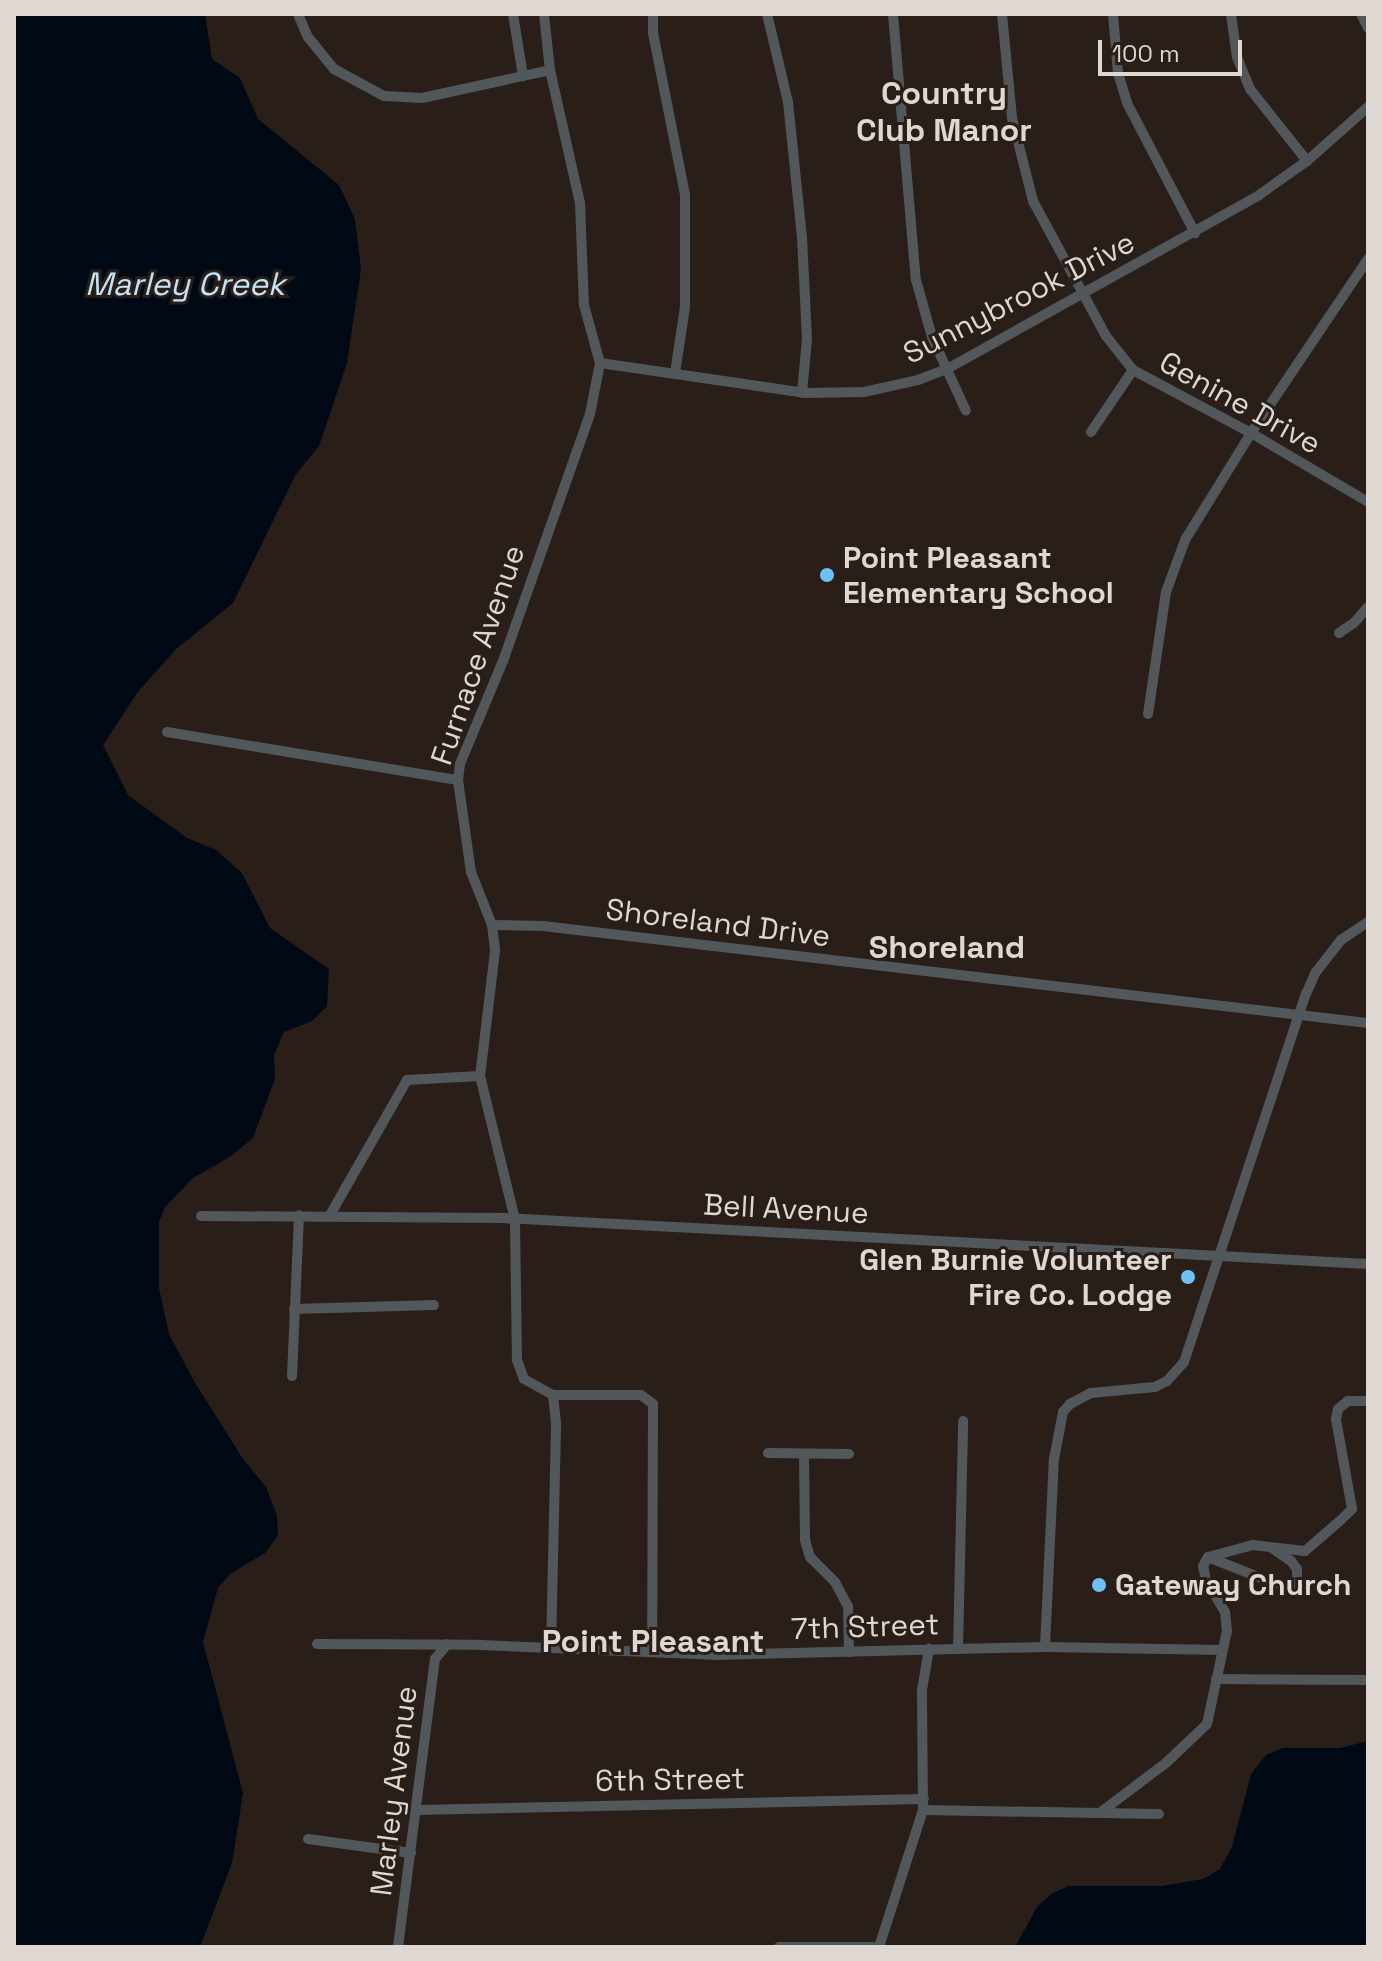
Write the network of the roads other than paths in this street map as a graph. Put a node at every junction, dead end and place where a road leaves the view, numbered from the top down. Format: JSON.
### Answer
{"nodes":[{"id":1,"x":298,"y":14,"type":"edge"},
{"id":2,"x":513,"y":14,"type":"edge"},
{"id":3,"x":544,"y":14,"type":"edge"},
{"id":4,"x":653,"y":14,"type":"edge"},
{"id":5,"x":767,"y":14,"type":"edge"},
{"id":6,"x":893,"y":14,"type":"edge"},
{"id":7,"x":1002,"y":14,"type":"edge"},
{"id":8,"x":1113,"y":14,"type":"edge"},
{"id":9,"x":1231,"y":14,"type":"edge"},
{"id":10,"x":1361,"y":14,"type":"edge"},
{"id":11,"x":1368,"y":28,"type":"edge"},
{"id":12,"x":550,"y":70,"type":"junction"},
{"id":13,"x":523,"y":76,"type":"junction"},
{"id":14,"x":1368,"y":107,"type":"edge"},
{"id":15,"x":1307,"y":161,"type":"junction"},
{"id":16,"x":1195,"y":233,"type":"junction"},
{"id":17,"x":1368,"y":259,"type":"edge"},
{"id":18,"x":1082,"y":295,"type":"junction"},
{"id":19,"x":600,"y":363,"type":"junction"},
{"id":20,"x":947,"y":369,"type":"junction"},
{"id":21,"x":1133,"y":370,"type":"junction"},
{"id":22,"x":675,"y":373,"type":"junction"},
{"id":23,"x":802,"y":393,"type":"junction"},
{"id":24,"x":966,"y":411,"type":"dead end"},
{"id":25,"x":1091,"y":432,"type":"dead end"},
{"id":26,"x":1251,"y":433,"type":"junction"},
{"id":27,"x":1368,"y":502,"type":"edge"},
{"id":28,"x":1368,"y":607,"type":"edge"},
{"id":29,"x":1339,"y":633,"type":"dead end"},
{"id":30,"x":1148,"y":714,"type":"dead end"},
{"id":31,"x":167,"y":732,"type":"dead end"},
{"id":32,"x":458,"y":780,"type":"junction"},
{"id":33,"x":1368,"y":922,"type":"edge"},
{"id":34,"x":492,"y":925,"type":"junction"},
{"id":35,"x":1298,"y":1016,"type":"junction"},
{"id":36,"x":1368,"y":1023,"type":"edge"},
{"id":37,"x":480,"y":1076,"type":"junction"},
{"id":38,"x":299,"y":1215,"type":"junction"},
{"id":39,"x":330,"y":1215,"type":"junction"},
{"id":40,"x":201,"y":1216,"type":"dead end"},
{"id":41,"x":515,"y":1220,"type":"junction"},
{"id":42,"x":1220,"y":1257,"type":"junction"},
{"id":43,"x":1368,"y":1264,"type":"edge"},
{"id":44,"x":434,"y":1305,"type":"dead end"},
{"id":45,"x":294,"y":1309,"type":"junction"},
{"id":46,"x":292,"y":1376,"type":"dead end"},
{"id":47,"x":553,"y":1395,"type":"junction"},
{"id":48,"x":1368,"y":1401,"type":"edge"},
{"id":49,"x":963,"y":1421,"type":"dead end"},
{"id":50,"x":768,"y":1453,"type":"dead end"},
{"id":51,"x":849,"y":1454,"type":"dead end"},
{"id":52,"x":804,"y":1455,"type":"junction"},
{"id":53,"x":1270,"y":1546,"type":"junction"},
{"id":54,"x":1208,"y":1557,"type":"junction"},
{"id":55,"x":317,"y":1644,"type":"dead end"},
{"id":56,"x":447,"y":1644,"type":"junction"},
{"id":57,"x":1045,"y":1647,"type":"junction"},
{"id":58,"x":551,"y":1648,"type":"junction"},
{"id":59,"x":929,"y":1649,"type":"junction"},
{"id":60,"x":958,"y":1649,"type":"junction"},
{"id":61,"x":1222,"y":1650,"type":"junction"},
{"id":62,"x":652,"y":1652,"type":"junction"},
{"id":63,"x":849,"y":1652,"type":"junction"},
{"id":64,"x":1216,"y":1679,"type":"junction"},
{"id":65,"x":1368,"y":1680,"type":"edge"},
{"id":66,"x":923,"y":1804,"type":"junction"},
{"id":67,"x":416,"y":1810,"type":"junction"},
{"id":68,"x":1101,"y":1812,"type":"junction"},
{"id":69,"x":1159,"y":1814,"type":"dead end"},
{"id":70,"x":308,"y":1839,"type":"dead end"},
{"id":71,"x":411,"y":1853,"type":"junction"},
{"id":72,"x":398,"y":1947,"type":"edge"},
{"id":73,"x":779,"y":1947,"type":"edge"},
{"id":74,"x":876,"y":1947,"type":"edge"}],
"edges":[{"from":1,"to":13,"type":"street"},
{"from":2,"to":13,"type":"street"},
{"from":3,"to":12,"type":"street","name":"Furnace Avenue"},
{"from":4,"to":22,"type":"street"},
{"from":5,"to":23,"type":"street"},
{"from":6,"to":20,"type":"street"},
{"from":7,"to":18,"type":"street","name":"Genine Drive"},
{"from":8,"to":16,"type":"street"},
{"from":9,"to":15,"type":"street"},
{"from":10,"to":11,"type":"street"},
{"from":12,"to":13,"type":"street"},
{"from":12,"to":19,"type":"street","name":"Furnace Avenue"},
{"from":14,"to":15,"type":"street","name":"Sunnybrook Drive"},
{"from":15,"to":16,"type":"street","name":"Sunnybrook Drive"},
{"from":16,"to":18,"type":"street","name":"Sunnybrook Drive"},
{"from":17,"to":26,"type":"street"},
{"from":18,"to":20,"type":"street","name":"Sunnybrook Drive"},
{"from":18,"to":21,"type":"street","name":"Genine Drive"},
{"from":19,"to":22,"type":"street","name":"Sunnybrook Drive"},
{"from":19,"to":32,"type":"street","name":"Furnace Avenue"},
{"from":20,"to":23,"type":"street","name":"Sunnybrook Drive"},
{"from":20,"to":24,"type":"street"},
{"from":21,"to":25,"type":"street"},
{"from":21,"to":26,"type":"street","name":"Genine Drive"},
{"from":22,"to":23,"type":"street","name":"Sunnybrook Drive"},
{"from":26,"to":27,"type":"street","name":"Genine Drive"},
{"from":26,"to":30,"type":"street"},
{"from":28,"to":29,"type":"street"},
{"from":31,"to":32,"type":"street"},
{"from":32,"to":34,"type":"street","name":"Furnace Avenue"},
{"from":33,"to":35,"type":"street"},
{"from":34,"to":35,"type":"street","name":"Shoreland Drive"},
{"from":34,"to":37,"type":"street","name":"Furnace Avenue"},
{"from":35,"to":36,"type":"street","name":"Shoreland Drive"},
{"from":35,"to":42,"type":"street"},
{"from":37,"to":39,"type":"street"},
{"from":37,"to":41,"type":"street","name":"Furnace Avenue"},
{"from":38,"to":39,"type":"street","name":"Bell Avenue"},
{"from":38,"to":40,"type":"street","name":"Bell Avenue"},
{"from":38,"to":45,"type":"street"},
{"from":39,"to":41,"type":"street","name":"Bell Avenue"},
{"from":41,"to":42,"type":"street","name":"Bell Avenue"},
{"from":41,"to":47,"type":"street","name":"Furnace Avenue"},
{"from":42,"to":43,"type":"street","name":"Bell Avenue"},
{"from":42,"to":57,"type":"street"},
{"from":44,"to":45,"type":"street"},
{"from":45,"to":46,"type":"street"},
{"from":47,"to":58,"type":"street"},
{"from":47,"to":62,"type":"street"},
{"from":48,"to":53,"type":"street"},
{"from":49,"to":60,"type":"street"},
{"from":50,"to":52,"type":"street"},
{"from":51,"to":52,"type":"street"},
{"from":52,"to":63,"type":"street"},
{"from":53,"to":54,"type":"street"},
{"from":53,"to":54,"type":"street"},
{"from":54,"to":61,"type":"street"},
{"from":55,"to":56,"type":"street","name":"7th Street"},
{"from":56,"to":58,"type":"street","name":"7th Street"},
{"from":56,"to":67,"type":"street","name":"Marley Avenue"},
{"from":57,"to":60,"type":"street","name":"7th Street"},
{"from":57,"to":61,"type":"street","name":"7th Street"},
{"from":58,"to":62,"type":"street","name":"7th Street"},
{"from":59,"to":60,"type":"street","name":"7th Street"},
{"from":59,"to":63,"type":"street","name":"7th Street"},
{"from":59,"to":66,"type":"street"},
{"from":61,"to":64,"type":"street"},
{"from":62,"to":63,"type":"street","name":"7th Street"},
{"from":64,"to":65,"type":"street"},
{"from":64,"to":68,"type":"street"},
{"from":66,"to":67,"type":"street","name":"6th Street"},
{"from":66,"to":68,"type":"street","name":"6th Street"},
{"from":66,"to":74,"type":"street"},
{"from":67,"to":71,"type":"street","name":"Marley Avenue"},
{"from":68,"to":69,"type":"street","name":"6th Street"},
{"from":70,"to":71,"type":"street"},
{"from":71,"to":72,"type":"street","name":"Marley Avenue"},
{"from":73,"to":74,"type":"street"}]}
